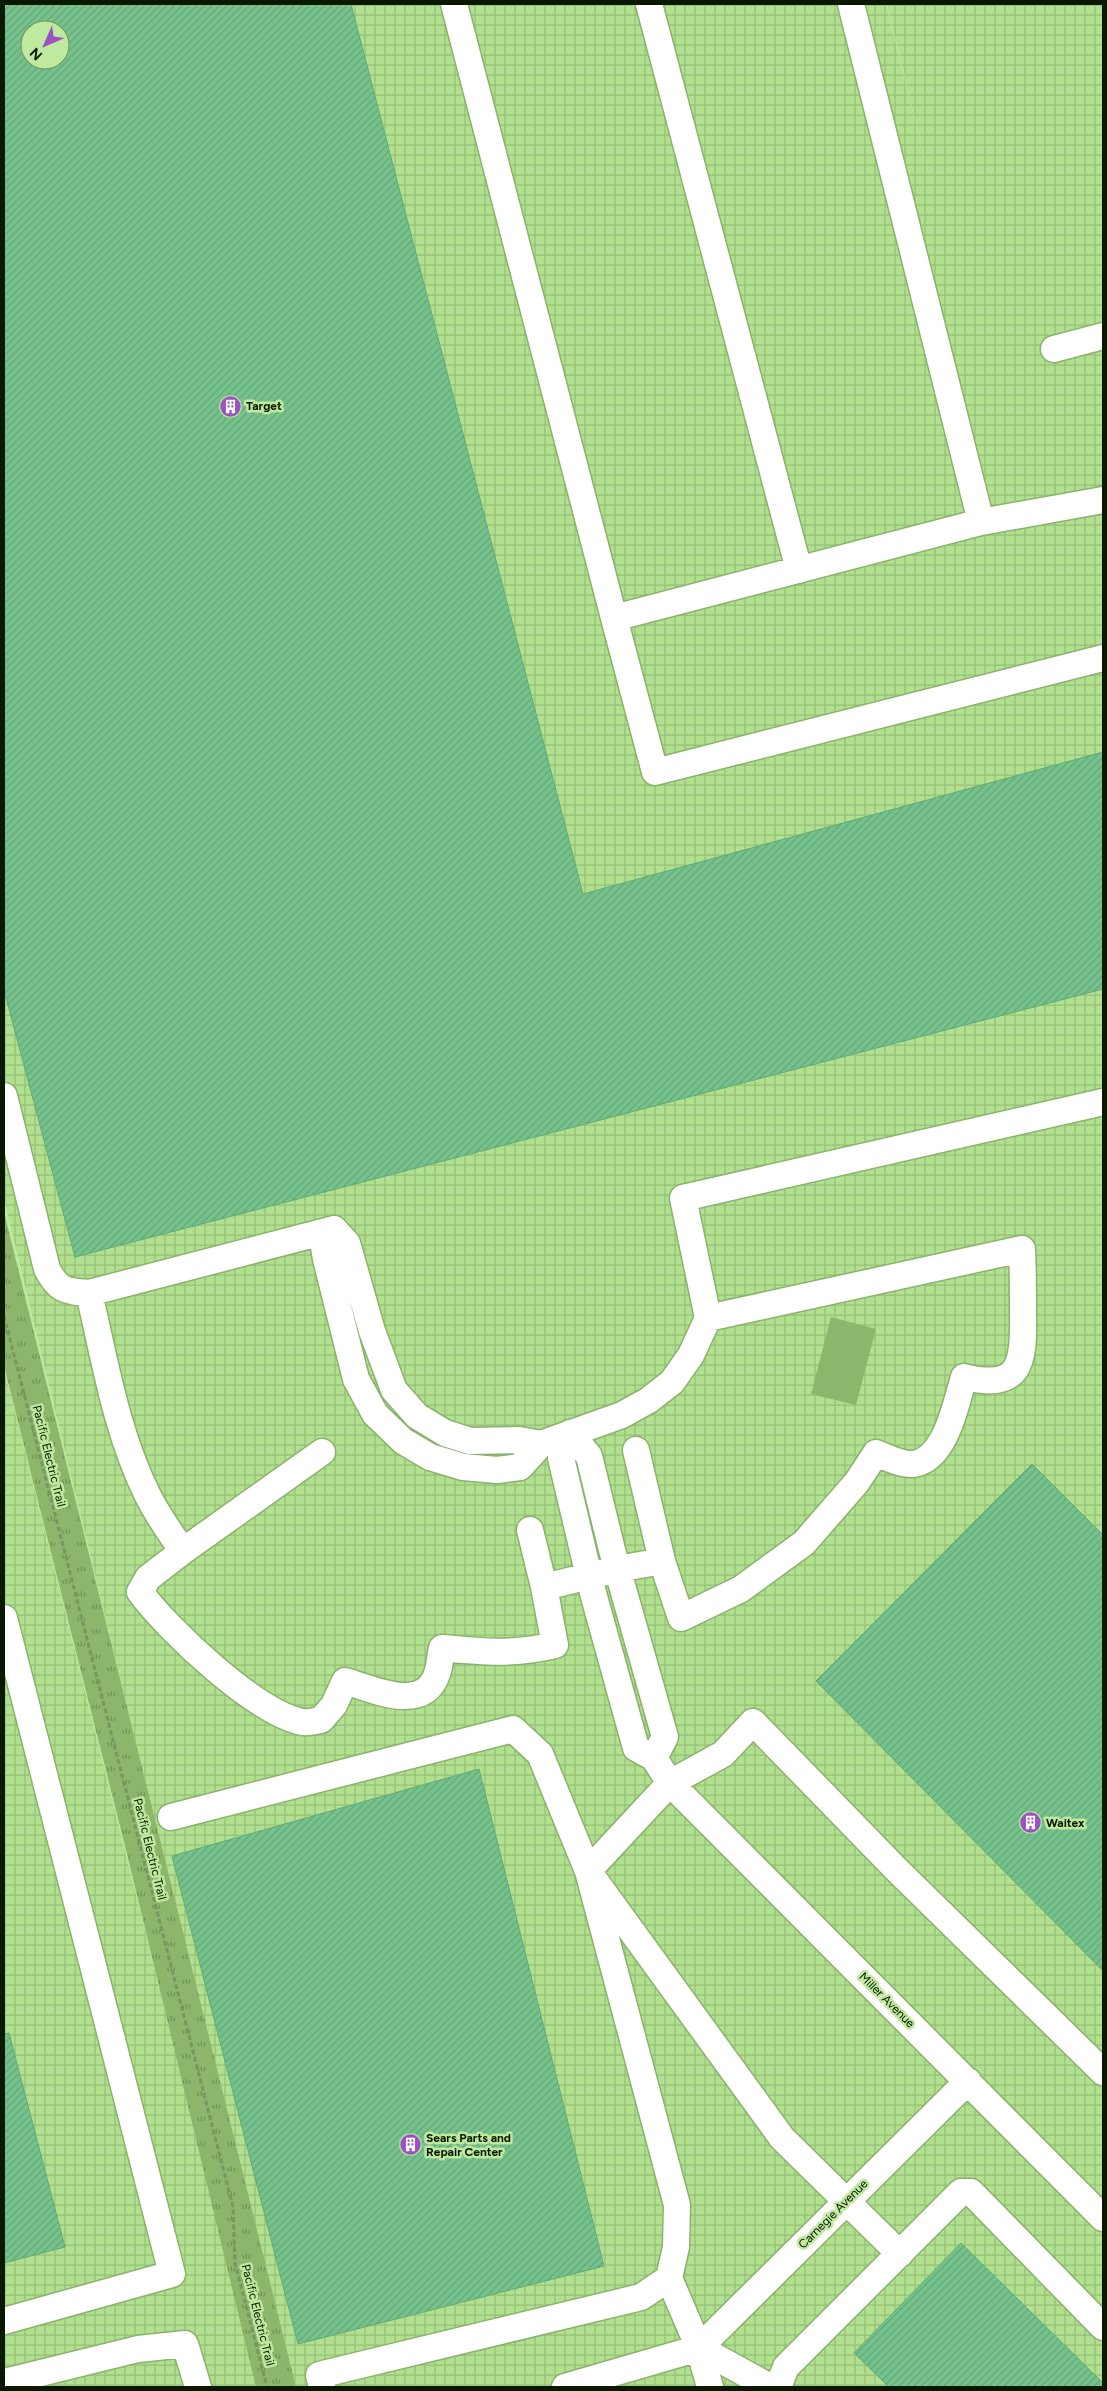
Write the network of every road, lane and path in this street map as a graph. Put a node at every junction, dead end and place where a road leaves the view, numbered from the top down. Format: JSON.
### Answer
{"nodes":[{"id":1,"x":454,"y":4,"type":"edge"},
{"id":2,"x":649,"y":4,"type":"edge"},
{"id":3,"x":851,"y":4,"type":"edge"},
{"id":4,"x":1103,"y":336,"type":"edge"},
{"id":5,"x":1054,"y":349,"type":"dead end"},
{"id":6,"x":1103,"y":500,"type":"edge"},
{"id":7,"x":981,"y":522,"type":"junction"},
{"id":8,"x":799,"y":570,"type":"junction"},
{"id":9,"x":614,"y":618,"type":"junction"},
{"id":10,"x":1103,"y":658,"type":"edge"},
{"id":11,"x":4,"y":1096,"type":"edge"},
{"id":12,"x":1103,"y":1102,"type":"edge"},
{"id":13,"x":90,"y":1293,"type":"junction"},
{"id":14,"x":4,"y":1316,"type":"edge"},
{"id":15,"x":708,"y":1318,"type":"junction"},
{"id":16,"x":570,"y":1433,"type":"junction"},
{"id":17,"x":636,"y":1450,"type":"dead end"},
{"id":18,"x":322,"y":1452,"type":"dead end"},
{"id":19,"x":530,"y":1530,"type":"dead end"},
{"id":20,"x":183,"y":1551,"type":"junction"},
{"id":21,"x":662,"y":1561,"type":"junction"},
{"id":22,"x":618,"y":1569,"type":"junction"},
{"id":23,"x":589,"y":1577,"type":"junction"},
{"id":24,"x":544,"y":1587,"type":"junction"},
{"id":25,"x":4,"y":1618,"type":"edge"},
{"id":26,"x":654,"y":1758,"type":"junction"},
{"id":27,"x":670,"y":1783,"type":"junction"},
{"id":28,"x":171,"y":1817,"type":"dead end"},
{"id":29,"x":588,"y":1872,"type":"junction"},
{"id":30,"x":1103,"y":2072,"type":"edge"},
{"id":31,"x":968,"y":2081,"type":"junction"},
{"id":32,"x":847,"y":2200,"type":"junction"},
{"id":33,"x":1103,"y":2218,"type":"edge"},
{"id":34,"x":900,"y":2254,"type":"junction"},
{"id":35,"x":669,"y":2278,"type":"junction"},
{"id":36,"x":4,"y":2321,"type":"edge"},
{"id":37,"x":1103,"y":2327,"type":"edge"},
{"id":38,"x":699,"y":2348,"type":"junction"},
{"id":39,"x":4,"y":2382,"type":"edge"},
{"id":40,"x":198,"y":2387,"type":"edge"},
{"id":41,"x":267,"y":2387,"type":"edge"},
{"id":42,"x":322,"y":2387,"type":"edge"},
{"id":43,"x":565,"y":2387,"type":"edge"},
{"id":44,"x":710,"y":2387,"type":"edge"},
{"id":45,"x":770,"y":2387,"type":"edge"},
{"id":46,"x":778,"y":2387,"type":"edge"}],
"edges":[{"from":1,"to":9,"type":"street"},
{"from":2,"to":8,"type":"street"},
{"from":3,"to":7,"type":"street"},
{"from":4,"to":5,"type":"street"},
{"from":6,"to":7,"type":"street"},
{"from":7,"to":8,"type":"street"},
{"from":8,"to":9,"type":"street"},
{"from":9,"to":10,"type":"street"},
{"from":11,"to":13,"type":"street"},
{"from":12,"to":15,"type":"street"},
{"from":13,"to":16,"type":"street"},
{"from":13,"to":20,"type":"street"},
{"from":14,"to":41,"type":"path","name":"Pacific Electric Trail"},
{"from":15,"to":16,"type":"street"},
{"from":15,"to":21,"type":"street"},
{"from":16,"to":22,"type":"street"},
{"from":16,"to":23,"type":"street"},
{"from":17,"to":21,"type":"street"},
{"from":18,"to":20,"type":"street"},
{"from":19,"to":24,"type":"street"},
{"from":20,"to":24,"type":"street"},
{"from":21,"to":22,"type":"street"},
{"from":22,"to":23,"type":"street"},
{"from":22,"to":26,"type":"street"},
{"from":23,"to":24,"type":"street"},
{"from":23,"to":26,"type":"street"},
{"from":25,"to":36,"type":"street"},
{"from":26,"to":27,"type":"street","name":"Miller Avenue"},
{"from":27,"to":29,"type":"street"},
{"from":27,"to":30,"type":"street"},
{"from":27,"to":31,"type":"street","name":"Miller Avenue"},
{"from":28,"to":29,"type":"street"},
{"from":29,"to":32,"type":"street"},
{"from":29,"to":35,"type":"street"},
{"from":31,"to":32,"type":"street","name":"Carnegie Avenue"},
{"from":31,"to":33,"type":"street","name":"Miller Avenue"},
{"from":32,"to":34,"type":"street"},
{"from":32,"to":38,"type":"street","name":"Carnegie Avenue"},
{"from":34,"to":37,"type":"street"},
{"from":34,"to":46,"type":"street"},
{"from":35,"to":38,"type":"street"},
{"from":35,"to":42,"type":"street"},
{"from":38,"to":43,"type":"street"},
{"from":38,"to":44,"type":"street"},
{"from":38,"to":45,"type":"street"},
{"from":39,"to":40,"type":"street"}]}
